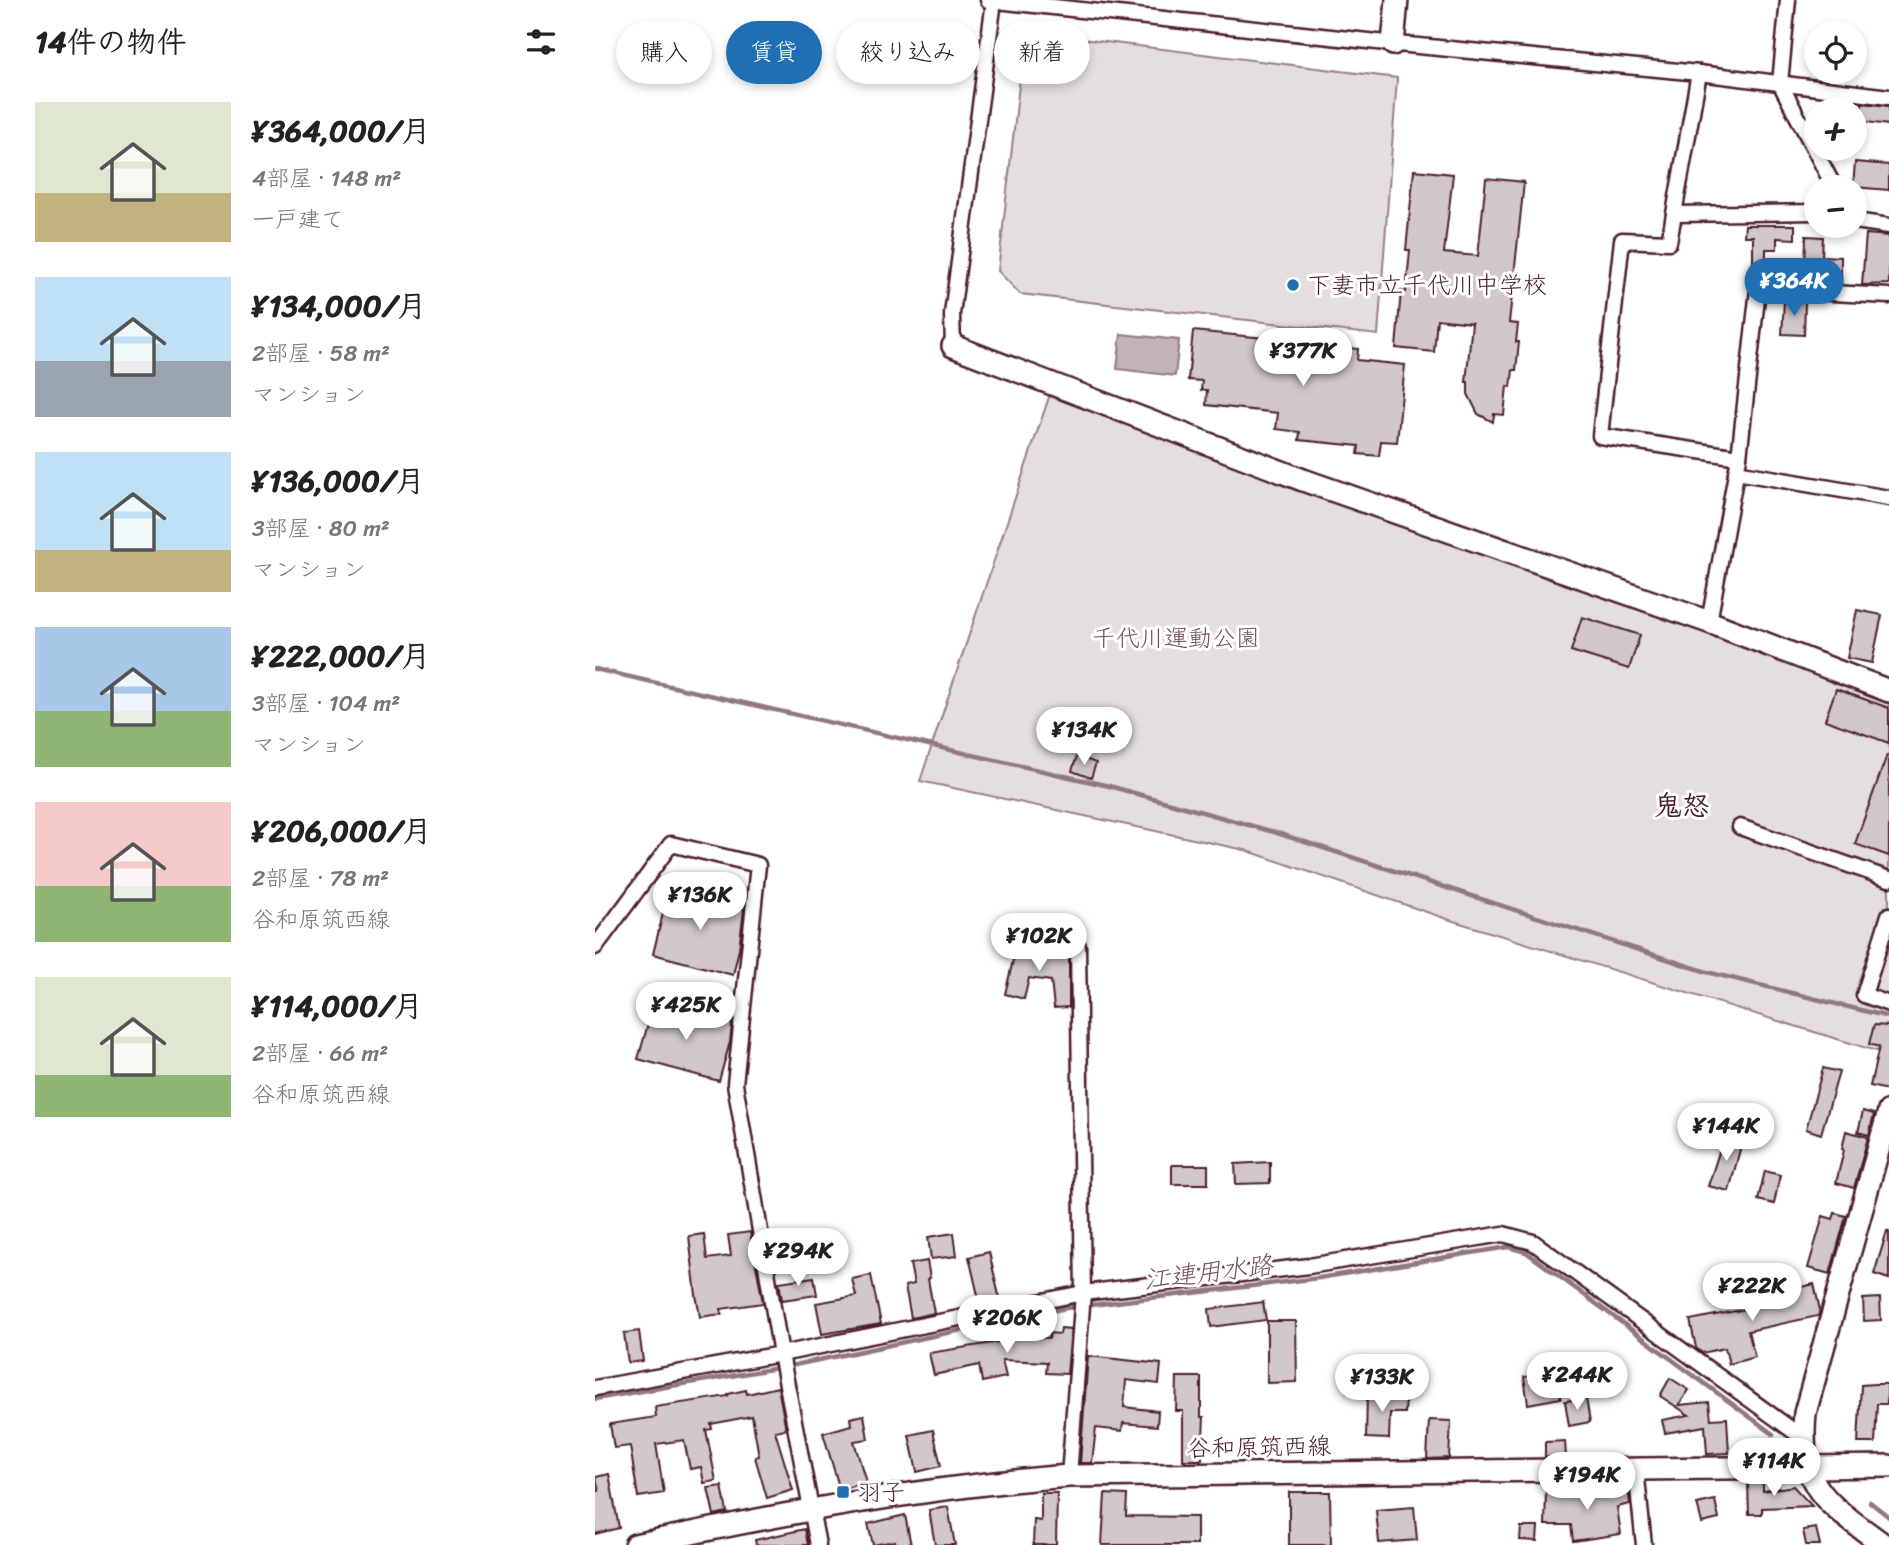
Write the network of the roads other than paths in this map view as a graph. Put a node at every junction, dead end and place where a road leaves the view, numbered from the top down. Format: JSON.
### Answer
{"nodes":[{"id":1,"x":1397,"y":0,"type":"edge"},
{"id":2,"x":1788,"y":0,"type":"edge"},
{"id":3,"x":991,"y":1,"type":"edge"},
{"id":4,"x":1392,"y":44,"type":"junction"},
{"id":5,"x":1699,"y":73,"type":"junction"},
{"id":6,"x":1780,"y":83,"type":"junction"},
{"id":7,"x":1889,"y":97,"type":"edge"},
{"id":8,"x":1828,"y":175,"type":"edge"},
{"id":9,"x":1804,"y":212,"type":"edge"},
{"id":10,"x":1674,"y":214,"type":"junction"},
{"id":11,"x":1867,"y":223,"type":"edge"},
{"id":12,"x":1889,"y":226,"type":"edge"},
{"id":13,"x":1889,"y":296,"type":"edge"},
{"id":14,"x":953,"y":346,"type":"joint"},
{"id":15,"x":1738,"y":465,"type":"junction"},
{"id":16,"x":1889,"y":498,"type":"edge"},
{"id":17,"x":1709,"y":622,"type":"junction"},
{"id":18,"x":1889,"y":691,"type":"edge"},
{"id":19,"x":1740,"y":827,"type":"dead end"},
{"id":20,"x":1889,"y":878,"type":"edge"},
{"id":21,"x":1889,"y":915,"type":"edge"},
{"id":22,"x":1078,"y":946,"type":"dead end"},
{"id":23,"x":595,"y":947,"type":"edge"},
{"id":24,"x":1889,"y":1004,"type":"edge"},
{"id":25,"x":1889,"y":1111,"type":"edge"},
{"id":26,"x":1882,"y":1168,"type":"edge"},
{"id":27,"x":1083,"y":1293,"type":"junction"},
{"id":28,"x":781,"y":1354,"type":"junction"},
{"id":29,"x":595,"y":1388,"type":"edge"},
{"id":30,"x":1803,"y":1438,"type":"junction"},
{"id":31,"x":1889,"y":1466,"type":"edge"},
{"id":32,"x":1807,"y":1467,"type":"junction"},
{"id":33,"x":1636,"y":1469,"type":"junction"},
{"id":34,"x":1069,"y":1476,"type":"junction"},
{"id":35,"x":811,"y":1510,"type":"junction"},
{"id":36,"x":635,"y":1545,"type":"edge"},
{"id":37,"x":818,"y":1545,"type":"edge"},
{"id":38,"x":1644,"y":1545,"type":"edge"},
{"id":39,"x":1884,"y":1545,"type":"edge"}],
"edges":[{"from":1,"to":4,"type":"street"},
{"from":2,"to":6,"type":"street"},
{"from":3,"to":4,"type":"street"},
{"from":3,"to":14,"type":"street"},
{"from":4,"to":5,"type":"street"},
{"from":5,"to":6,"type":"street"},
{"from":5,"to":10,"type":"street"},
{"from":6,"to":7,"type":"street"},
{"from":6,"to":8,"type":"street"},
{"from":9,"to":10,"type":"street"},
{"from":10,"to":15,"type":"street"},
{"from":11,"to":12,"type":"street"},
{"from":13,"to":15,"type":"street"},
{"from":14,"to":17,"type":"street"},
{"from":15,"to":16,"type":"street"},
{"from":15,"to":17,"type":"street"},
{"from":17,"to":18,"type":"street"},
{"from":19,"to":20,"type":"street"},
{"from":21,"to":24,"type":"street"},
{"from":22,"to":27,"type":"street"},
{"from":23,"to":28,"type":"street"},
{"from":25,"to":26,"type":"street"},
{"from":26,"to":30,"type":"street"},
{"from":27,"to":28,"type":"street"},
{"from":27,"to":30,"type":"street"},
{"from":27,"to":34,"type":"street"},
{"from":28,"to":29,"type":"street"},
{"from":28,"to":35,"type":"street"},
{"from":30,"to":32,"type":"street"},
{"from":31,"to":32,"type":"street","name":"谷和原筑西線"},
{"from":32,"to":33,"type":"street","name":"谷和原筑西線"},
{"from":32,"to":39,"type":"street"},
{"from":33,"to":34,"type":"street","name":"谷和原筑西線"},
{"from":33,"to":38,"type":"street"},
{"from":34,"to":35,"type":"street","name":"谷和原筑西線"},
{"from":35,"to":36,"type":"street","name":"谷和原筑西線"},
{"from":35,"to":37,"type":"street"}]}
